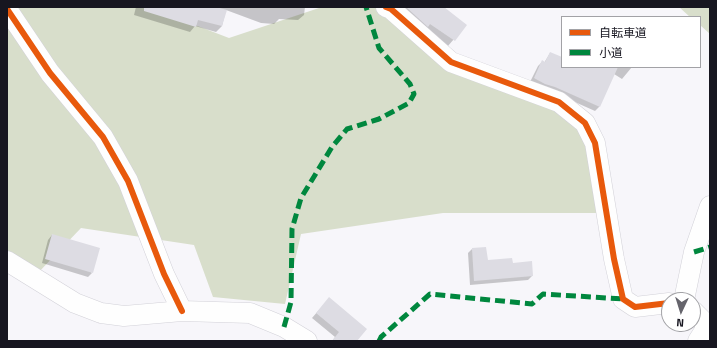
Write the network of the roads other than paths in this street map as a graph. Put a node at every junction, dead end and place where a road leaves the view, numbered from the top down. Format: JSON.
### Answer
{"nodes":[{"id":1,"x":386,"y":7,"type":"edge"},
{"id":2,"x":7,"y":9,"type":"edge"},
{"id":3,"x":710,"y":206,"type":"edge"},
{"id":4,"x":7,"y":261,"type":"edge"},
{"id":5,"x":686,"y":292,"type":"edge"},
{"id":6,"x":661,"y":304,"type":"edge"},
{"id":7,"x":182,"y":311,"type":"junction"},
{"id":8,"x":307,"y":341,"type":"edge"}],
"edges":[{"from":1,"to":6,"type":"street"},
{"from":2,"to":7,"type":"street"},
{"from":3,"to":5,"type":"street"},
{"from":4,"to":7,"type":"street"},
{"from":7,"to":8,"type":"street"}]}
